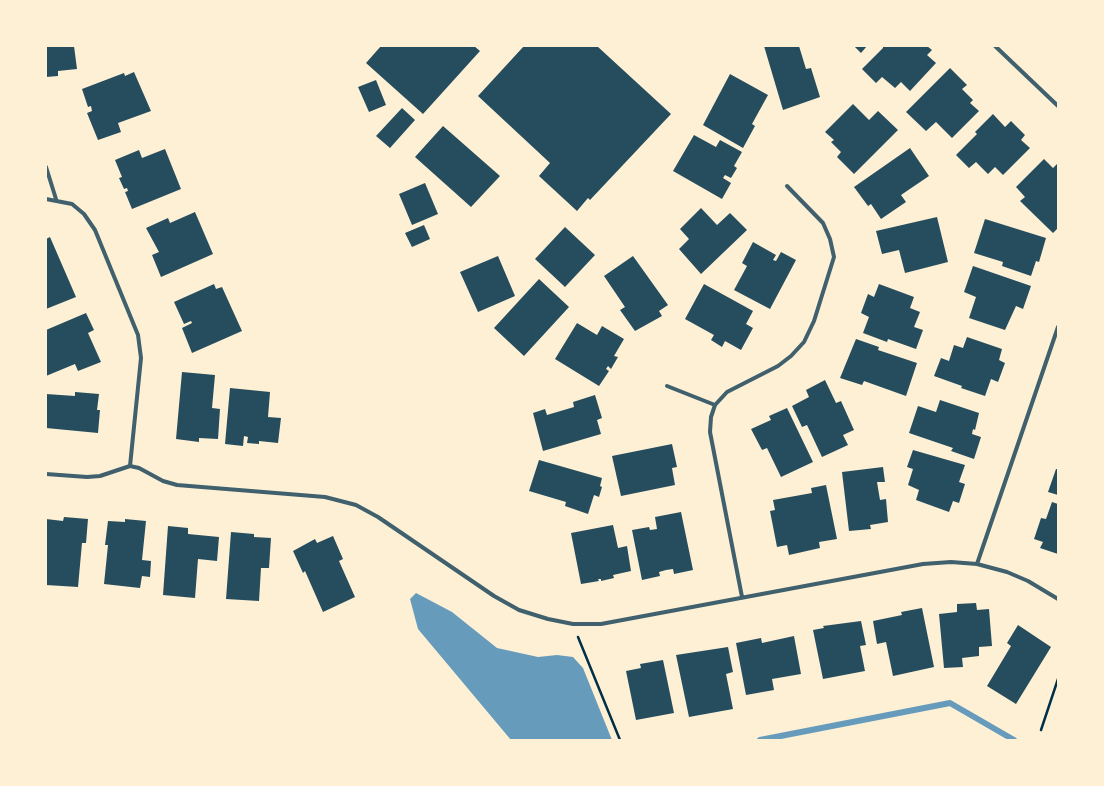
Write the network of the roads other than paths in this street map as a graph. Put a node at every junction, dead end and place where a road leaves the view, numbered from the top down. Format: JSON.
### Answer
{"nodes":[{"id":1,"x":995,"y":46,"type":"edge"},
{"id":2,"x":1058,"y":106,"type":"edge"},
{"id":3,"x":46,"y":167,"type":"edge"},
{"id":4,"x":787,"y":186,"type":"dead end"},
{"id":5,"x":46,"y":199,"type":"edge"},
{"id":6,"x":56,"y":199,"type":"junction"},
{"id":7,"x":1058,"y":327,"type":"edge"},
{"id":8,"x":667,"y":386,"type":"dead end"},
{"id":9,"x":715,"y":405,"type":"junction"},
{"id":10,"x":130,"y":466,"type":"junction"},
{"id":11,"x":46,"y":474,"type":"edge"},
{"id":12,"x":977,"y":564,"type":"junction"},
{"id":13,"x":742,"y":597,"type":"junction"},
{"id":14,"x":1058,"y":599,"type":"edge"}],
"edges":[{"from":1,"to":2,"type":"street"},
{"from":3,"to":6,"type":"street"},
{"from":4,"to":9,"type":"street"},
{"from":5,"to":6,"type":"street"},
{"from":6,"to":10,"type":"street"},
{"from":7,"to":12,"type":"street"},
{"from":8,"to":9,"type":"street"},
{"from":9,"to":13,"type":"street"},
{"from":10,"to":11,"type":"street"},
{"from":10,"to":13,"type":"street"},
{"from":12,"to":13,"type":"street"},
{"from":12,"to":14,"type":"street"}]}
